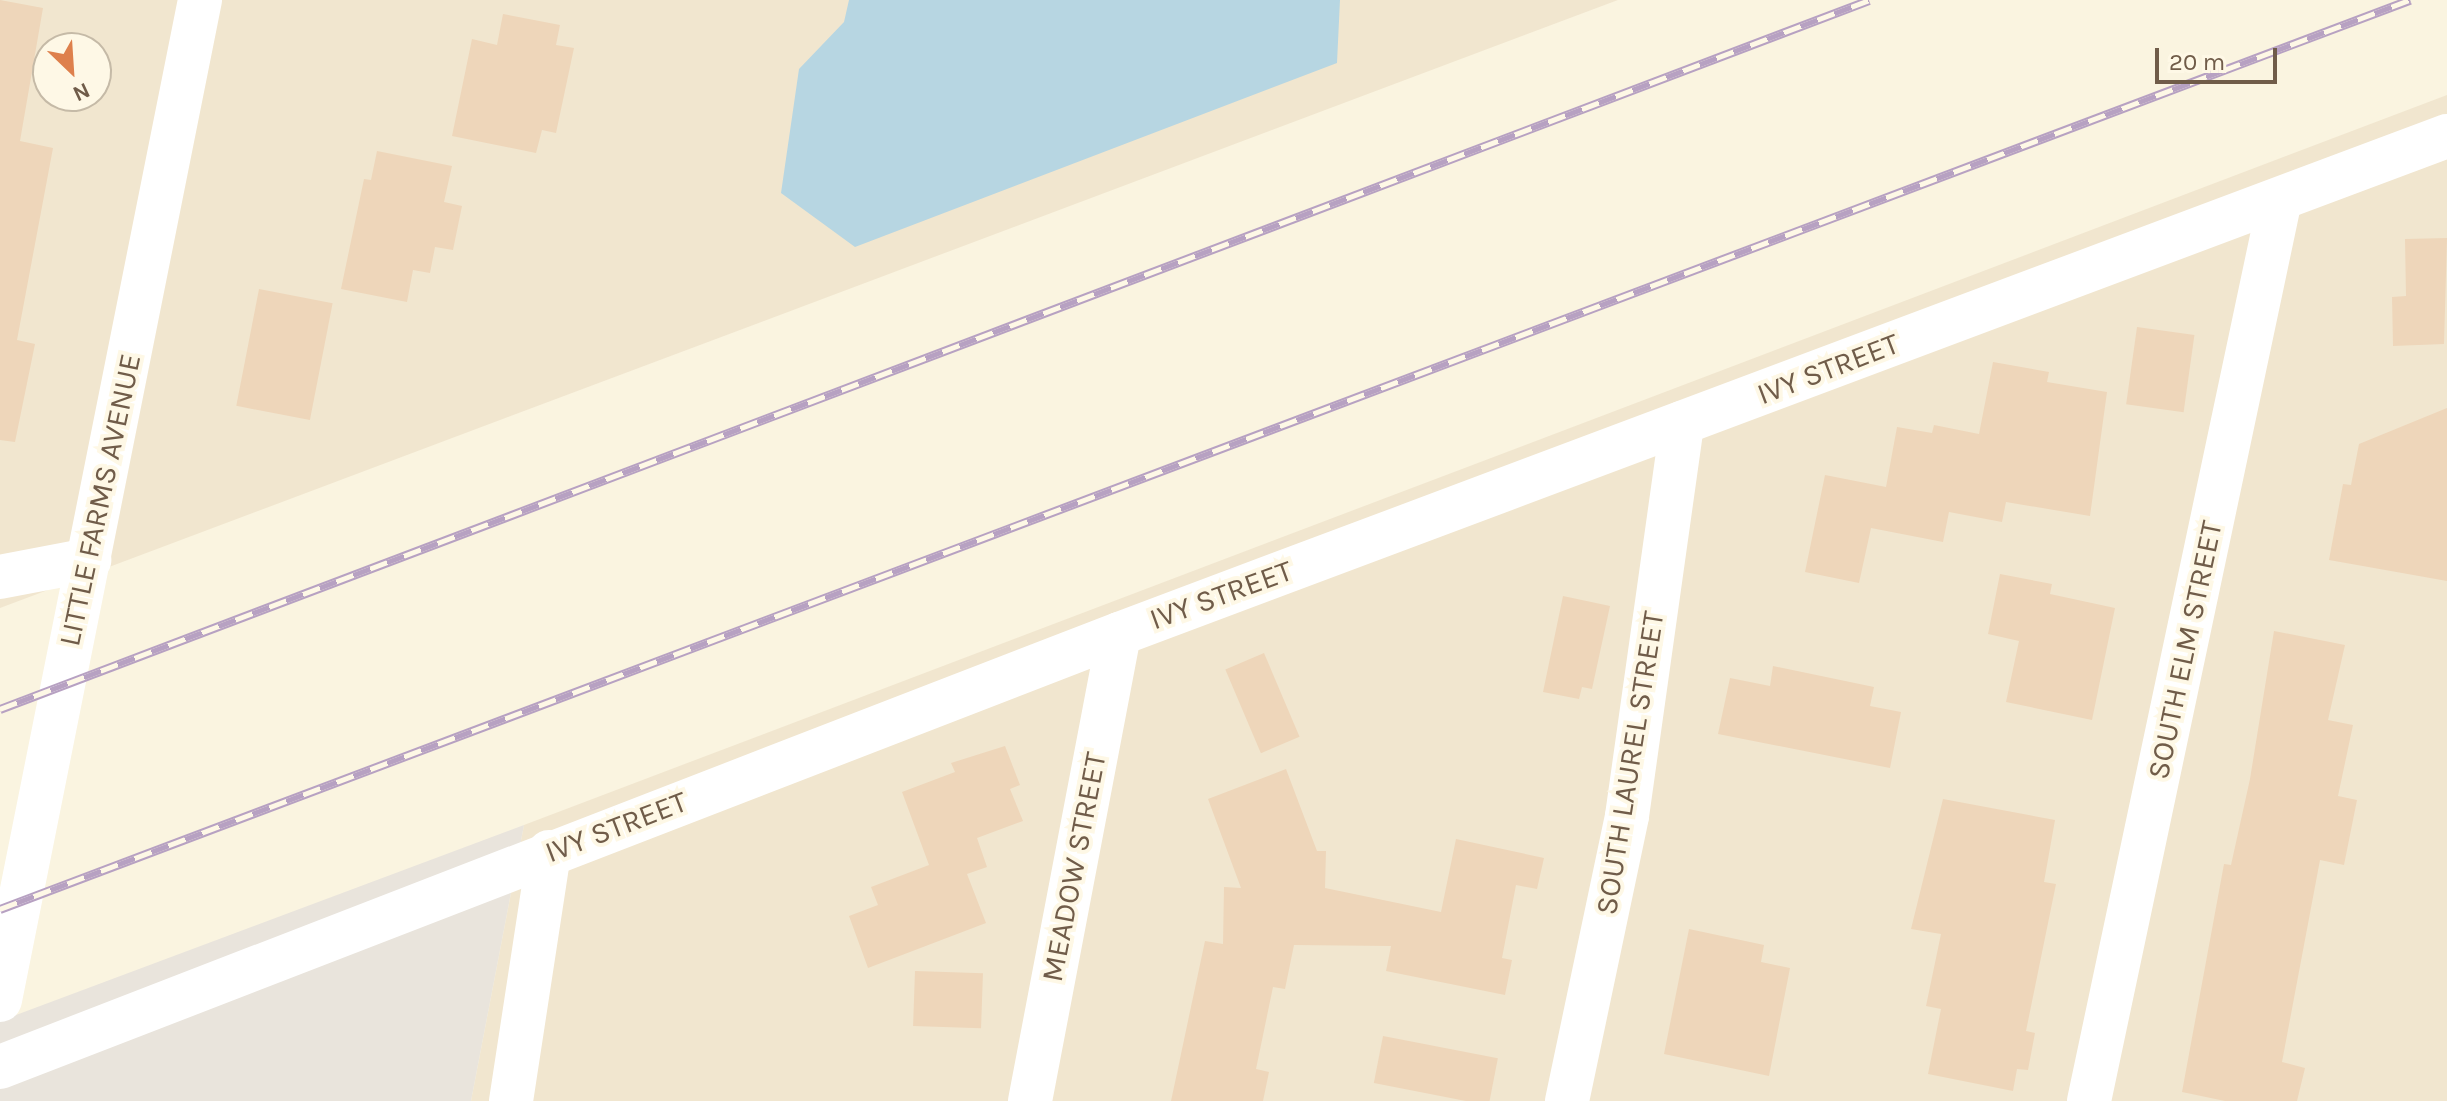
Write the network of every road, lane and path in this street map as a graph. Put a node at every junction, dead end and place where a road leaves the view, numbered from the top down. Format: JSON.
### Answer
{"nodes":[{"id":1,"x":200,"y":0,"type":"edge"},
{"id":2,"x":2447,"y":136,"type":"edge"},
{"id":3,"x":2280,"y":199,"type":"junction"},
{"id":4,"x":1682,"y":423,"type":"junction"},
{"id":5,"x":89,"y":560,"type":"junction"},
{"id":6,"x":0,"y":577,"type":"edge"},
{"id":7,"x":1119,"y":634,"type":"junction"},
{"id":8,"x":549,"y":852,"type":"junction"},
{"id":9,"x":0,"y":1000,"type":"edge"},
{"id":10,"x":0,"y":1067,"type":"edge"},
{"id":11,"x":511,"y":1101,"type":"edge"},
{"id":12,"x":1030,"y":1101,"type":"edge"},
{"id":13,"x":1567,"y":1101,"type":"edge"},
{"id":14,"x":2089,"y":1101,"type":"edge"}],
"edges":[{"from":1,"to":5,"type":"street","name":"LITTLE FARMS AVENUE"},
{"from":2,"to":3,"type":"street","name":"IVY STREET"},
{"from":3,"to":4,"type":"street","name":"IVY STREET"},
{"from":3,"to":14,"type":"street","name":"SOUTH ELM STREET"},
{"from":4,"to":7,"type":"street","name":"IVY STREET"},
{"from":4,"to":13,"type":"street","name":"SOUTH LAUREL STREET"},
{"from":5,"to":6,"type":"street"},
{"from":5,"to":9,"type":"street","name":"LITTLE FARMS AVENUE"},
{"from":7,"to":8,"type":"street","name":"IVY STREET"},
{"from":7,"to":12,"type":"street","name":"MEADOW STREET"},
{"from":8,"to":10,"type":"street","name":"IVY STREET"},
{"from":8,"to":11,"type":"street"}]}
